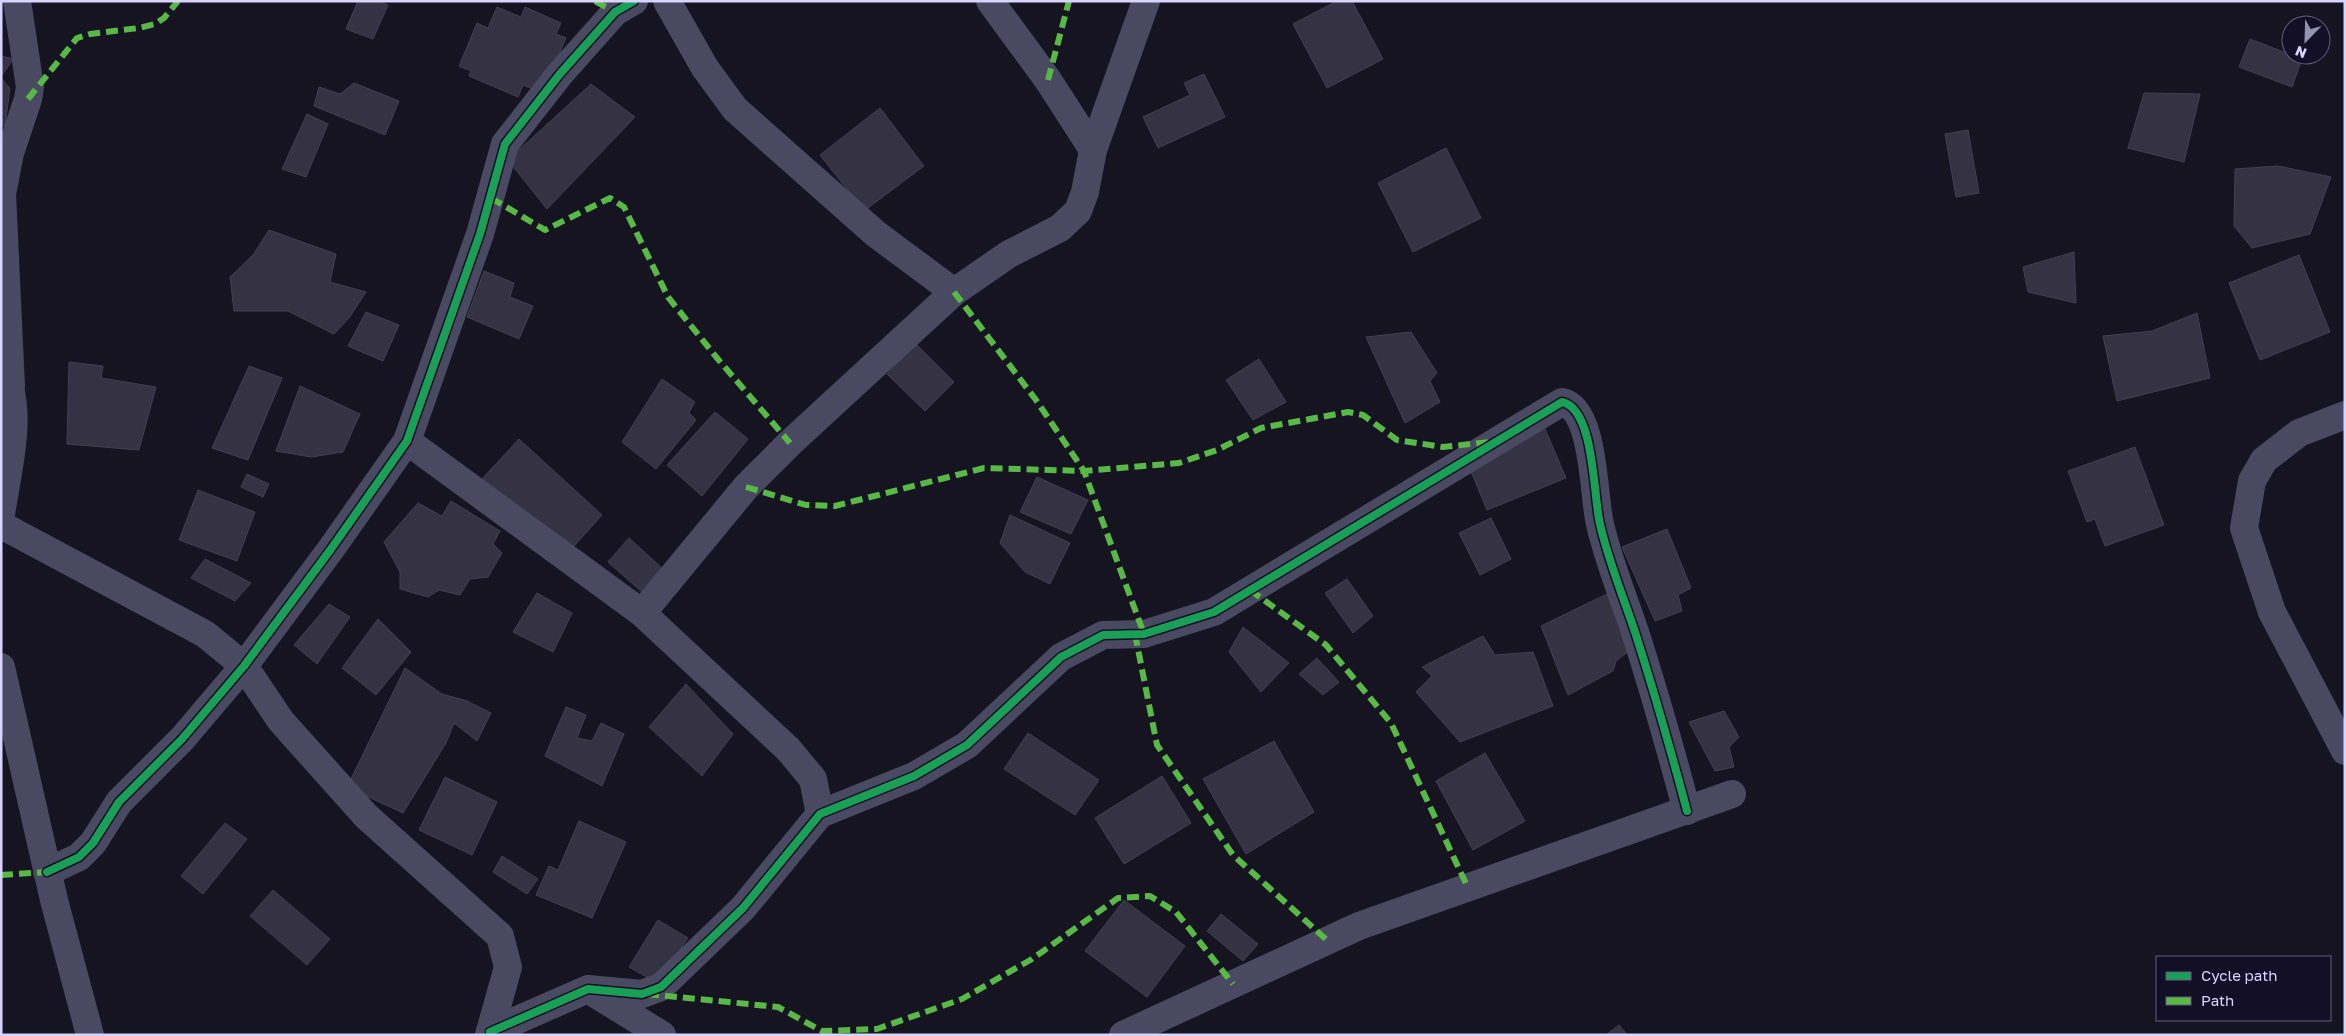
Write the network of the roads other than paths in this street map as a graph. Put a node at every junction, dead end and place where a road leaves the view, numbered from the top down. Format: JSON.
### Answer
{"nodes":[{"id":1,"x":18,"y":1,"type":"edge"},
{"id":2,"x":634,"y":1,"type":"edge"},
{"id":3,"x":667,"y":1,"type":"edge"},
{"id":4,"x":990,"y":1,"type":"edge"},
{"id":5,"x":1146,"y":1,"type":"edge"},
{"id":6,"x":1093,"y":150,"type":"junction"},
{"id":7,"x":954,"y":292,"type":"junction"},
{"id":8,"x":6,"y":376,"type":"edge"},
{"id":9,"x":2345,"y":415,"type":"edge"},
{"id":10,"x":407,"y":441,"type":"junction"},
{"id":11,"x":1,"y":516,"type":"edge"},
{"id":12,"x":1,"y":525,"type":"edge"},
{"id":13,"x":642,"y":613,"type":"junction"},
{"id":14,"x":244,"y":666,"type":"junction"},
{"id":15,"x":1,"y":667,"type":"edge"},
{"id":16,"x":2345,"y":751,"type":"edge"},
{"id":17,"x":1732,"y":794,"type":"dead end"},
{"id":18,"x":1687,"y":811,"type":"junction"},
{"id":19,"x":820,"y":814,"type":"junction"},
{"id":20,"x":47,"y":872,"type":"junction"},
{"id":21,"x":588,"y":989,"type":"junction"},
{"id":22,"x":489,"y":1033,"type":"edge"},
{"id":23,"x":90,"y":1035,"type":"edge"},
{"id":24,"x":662,"y":1035,"type":"edge"},
{"id":25,"x":1123,"y":1035,"type":"edge"}],
"edges":[{"from":1,"to":8,"type":"street"},
{"from":2,"to":10,"type":"street"},
{"from":3,"to":7,"type":"street"},
{"from":4,"to":6,"type":"street"},
{"from":5,"to":6,"type":"street"},
{"from":6,"to":7,"type":"street"},
{"from":7,"to":13,"type":"street"},
{"from":8,"to":11,"type":"street"},
{"from":9,"to":16,"type":"street"},
{"from":10,"to":13,"type":"street"},
{"from":10,"to":14,"type":"street"},
{"from":12,"to":14,"type":"street"},
{"from":13,"to":19,"type":"street"},
{"from":14,"to":20,"type":"street"},
{"from":14,"to":22,"type":"street"},
{"from":15,"to":20,"type":"street"},
{"from":17,"to":18,"type":"street"},
{"from":18,"to":19,"type":"street"},
{"from":18,"to":25,"type":"street"},
{"from":19,"to":21,"type":"street"},
{"from":20,"to":23,"type":"street"},
{"from":21,"to":22,"type":"street"},
{"from":21,"to":24,"type":"street"}]}
